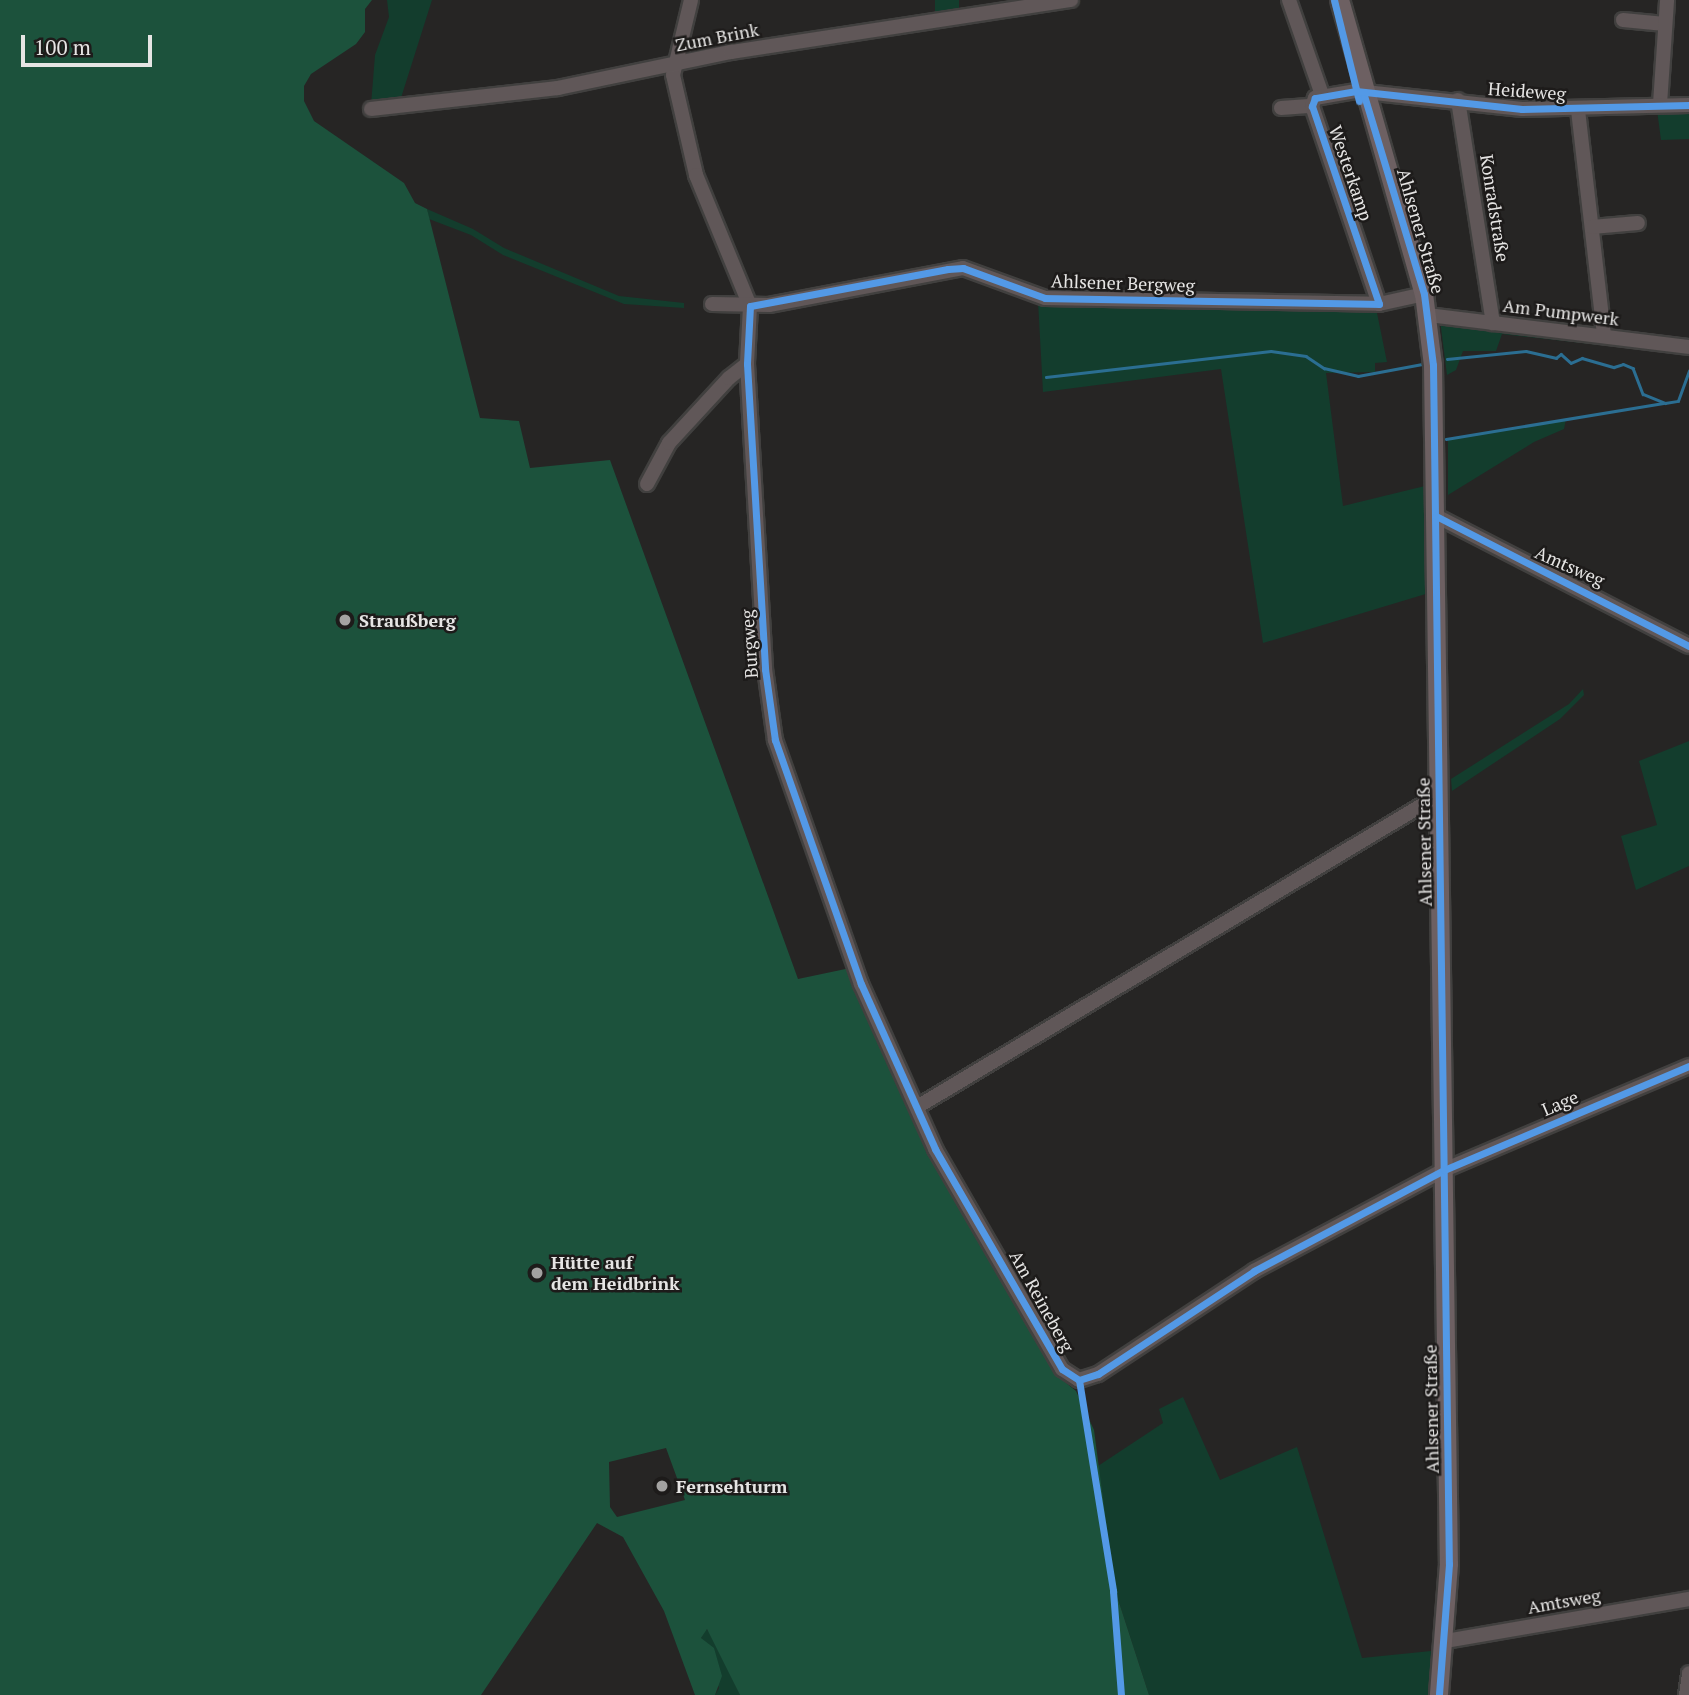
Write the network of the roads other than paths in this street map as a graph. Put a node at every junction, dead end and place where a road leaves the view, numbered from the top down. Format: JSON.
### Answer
{"nodes":[{"id":1,"x":691,"y":0,"type":"edge"},
{"id":2,"x":1071,"y":0,"type":"edge"},
{"id":3,"x":1289,"y":0,"type":"edge"},
{"id":4,"x":1340,"y":0,"type":"edge"},
{"id":5,"x":1667,"y":0,"type":"edge"},
{"id":6,"x":1623,"y":20,"type":"dead end"},
{"id":7,"x":1665,"y":24,"type":"junction"},
{"id":8,"x":675,"y":64,"type":"junction"},
{"id":9,"x":1363,"y":92,"type":"junction"},
{"id":10,"x":1317,"y":100,"type":"junction"},
{"id":11,"x":1458,"y":100,"type":"junction"},
{"id":12,"x":1660,"y":104,"type":"junction"},
{"id":13,"x":1689,"y":105,"type":"edge"},
{"id":14,"x":370,"y":108,"type":"dead end"},
{"id":15,"x":1281,"y":108,"type":"dead end"},
{"id":16,"x":1578,"y":110,"type":"junction"},
{"id":17,"x":1638,"y":223,"type":"dead end"},
{"id":18,"x":1592,"y":227,"type":"junction"},
{"id":19,"x":1424,"y":294,"type":"junction"},
{"id":20,"x":712,"y":304,"type":"dead end"},
{"id":21,"x":1379,"y":304,"type":"junction"},
{"id":22,"x":750,"y":306,"type":"junction"},
{"id":23,"x":1428,"y":315,"type":"junction"},
{"id":24,"x":1493,"y":323,"type":"junction"},
{"id":25,"x":1604,"y":336,"type":"junction"},
{"id":26,"x":1689,"y":347,"type":"edge"},
{"id":27,"x":747,"y":364,"type":"junction"},
{"id":28,"x":647,"y":484,"type":"dead end"},
{"id":29,"x":1436,"y":516,"type":"junction"},
{"id":30,"x":1689,"y":646,"type":"edge"},
{"id":31,"x":1439,"y":795,"type":"junction"},
{"id":32,"x":857,"y":965,"type":"joint"},
{"id":33,"x":1689,"y":1066,"type":"edge"},
{"id":34,"x":917,"y":1107,"type":"junction"},
{"id":35,"x":1444,"y":1170,"type":"junction"},
{"id":36,"x":1689,"y":1599,"type":"edge"},
{"id":37,"x":1446,"y":1641,"type":"junction"},
{"id":38,"x":1689,"y":1673,"type":"edge"},
{"id":39,"x":1439,"y":1695,"type":"edge"},
{"id":40,"x":1686,"y":1695,"type":"edge"}],
"edges":[{"from":1,"to":8,"type":"street","name":"Burgweg"},
{"from":2,"to":8,"type":"street","name":"Zum Brink"},
{"from":3,"to":10,"type":"street","name":"Westerkamp"},
{"from":4,"to":9,"type":"main road","name":"Ahlsener Straße"},
{"from":5,"to":7,"type":"street"},
{"from":6,"to":7,"type":"street"},
{"from":7,"to":12,"type":"street"},
{"from":8,"to":14,"type":"street","name":"Zum Brink"},
{"from":8,"to":22,"type":"street","name":"Burgweg"},
{"from":9,"to":10,"type":"street"},
{"from":9,"to":11,"type":"street","name":"Heideweg"},
{"from":9,"to":19,"type":"main road","name":"Ahlsener Straße"},
{"from":10,"to":15,"type":"street"},
{"from":10,"to":21,"type":"street","name":"Westerkamp"},
{"from":11,"to":16,"type":"street","name":"Heideweg"},
{"from":11,"to":24,"type":"street","name":"Konradstraße"},
{"from":12,"to":13,"type":"street","name":"Heideweg"},
{"from":12,"to":16,"type":"street","name":"Heideweg"},
{"from":16,"to":18,"type":"street"},
{"from":17,"to":18,"type":"street"},
{"from":18,"to":25,"type":"street"},
{"from":19,"to":21,"type":"street","name":"Ahlsener Bergweg"},
{"from":19,"to":23,"type":"main road","name":"Ahlsener Straße"},
{"from":20,"to":22,"type":"street","name":"Ahlsener Bergweg"},
{"from":21,"to":22,"type":"street","name":"Ahlsener Bergweg"},
{"from":22,"to":27,"type":"street","name":"Burgweg"},
{"from":23,"to":24,"type":"street","name":"Am Pumpwerk"},
{"from":23,"to":29,"type":"main road","name":"Ahlsener Straße"},
{"from":24,"to":25,"type":"street","name":"Am Pumpwerk"},
{"from":25,"to":26,"type":"street","name":"Am Pumpwerk"},
{"from":27,"to":28,"type":"street"},
{"from":27,"to":32,"type":"street","name":"Burgweg"},
{"from":29,"to":30,"type":"street","name":"Amtsweg"},
{"from":29,"to":31,"type":"main road","name":"Ahlsener Straße"},
{"from":31,"to":34,"type":"street"},
{"from":31,"to":35,"type":"main road","name":"Ahlsener Straße"},
{"from":32,"to":34,"type":"street","name":"Am Reineberg"},
{"from":33,"to":35,"type":"street","name":"Lage"},
{"from":34,"to":35,"type":"street","name":"Am Reineberg"},
{"from":35,"to":37,"type":"main road","name":"Ahlsener Straße"},
{"from":36,"to":37,"type":"street","name":"Amtsweg"},
{"from":37,"to":39,"type":"main road","name":"Ahlsener Straße"},
{"from":38,"to":40,"type":"street"}]}
